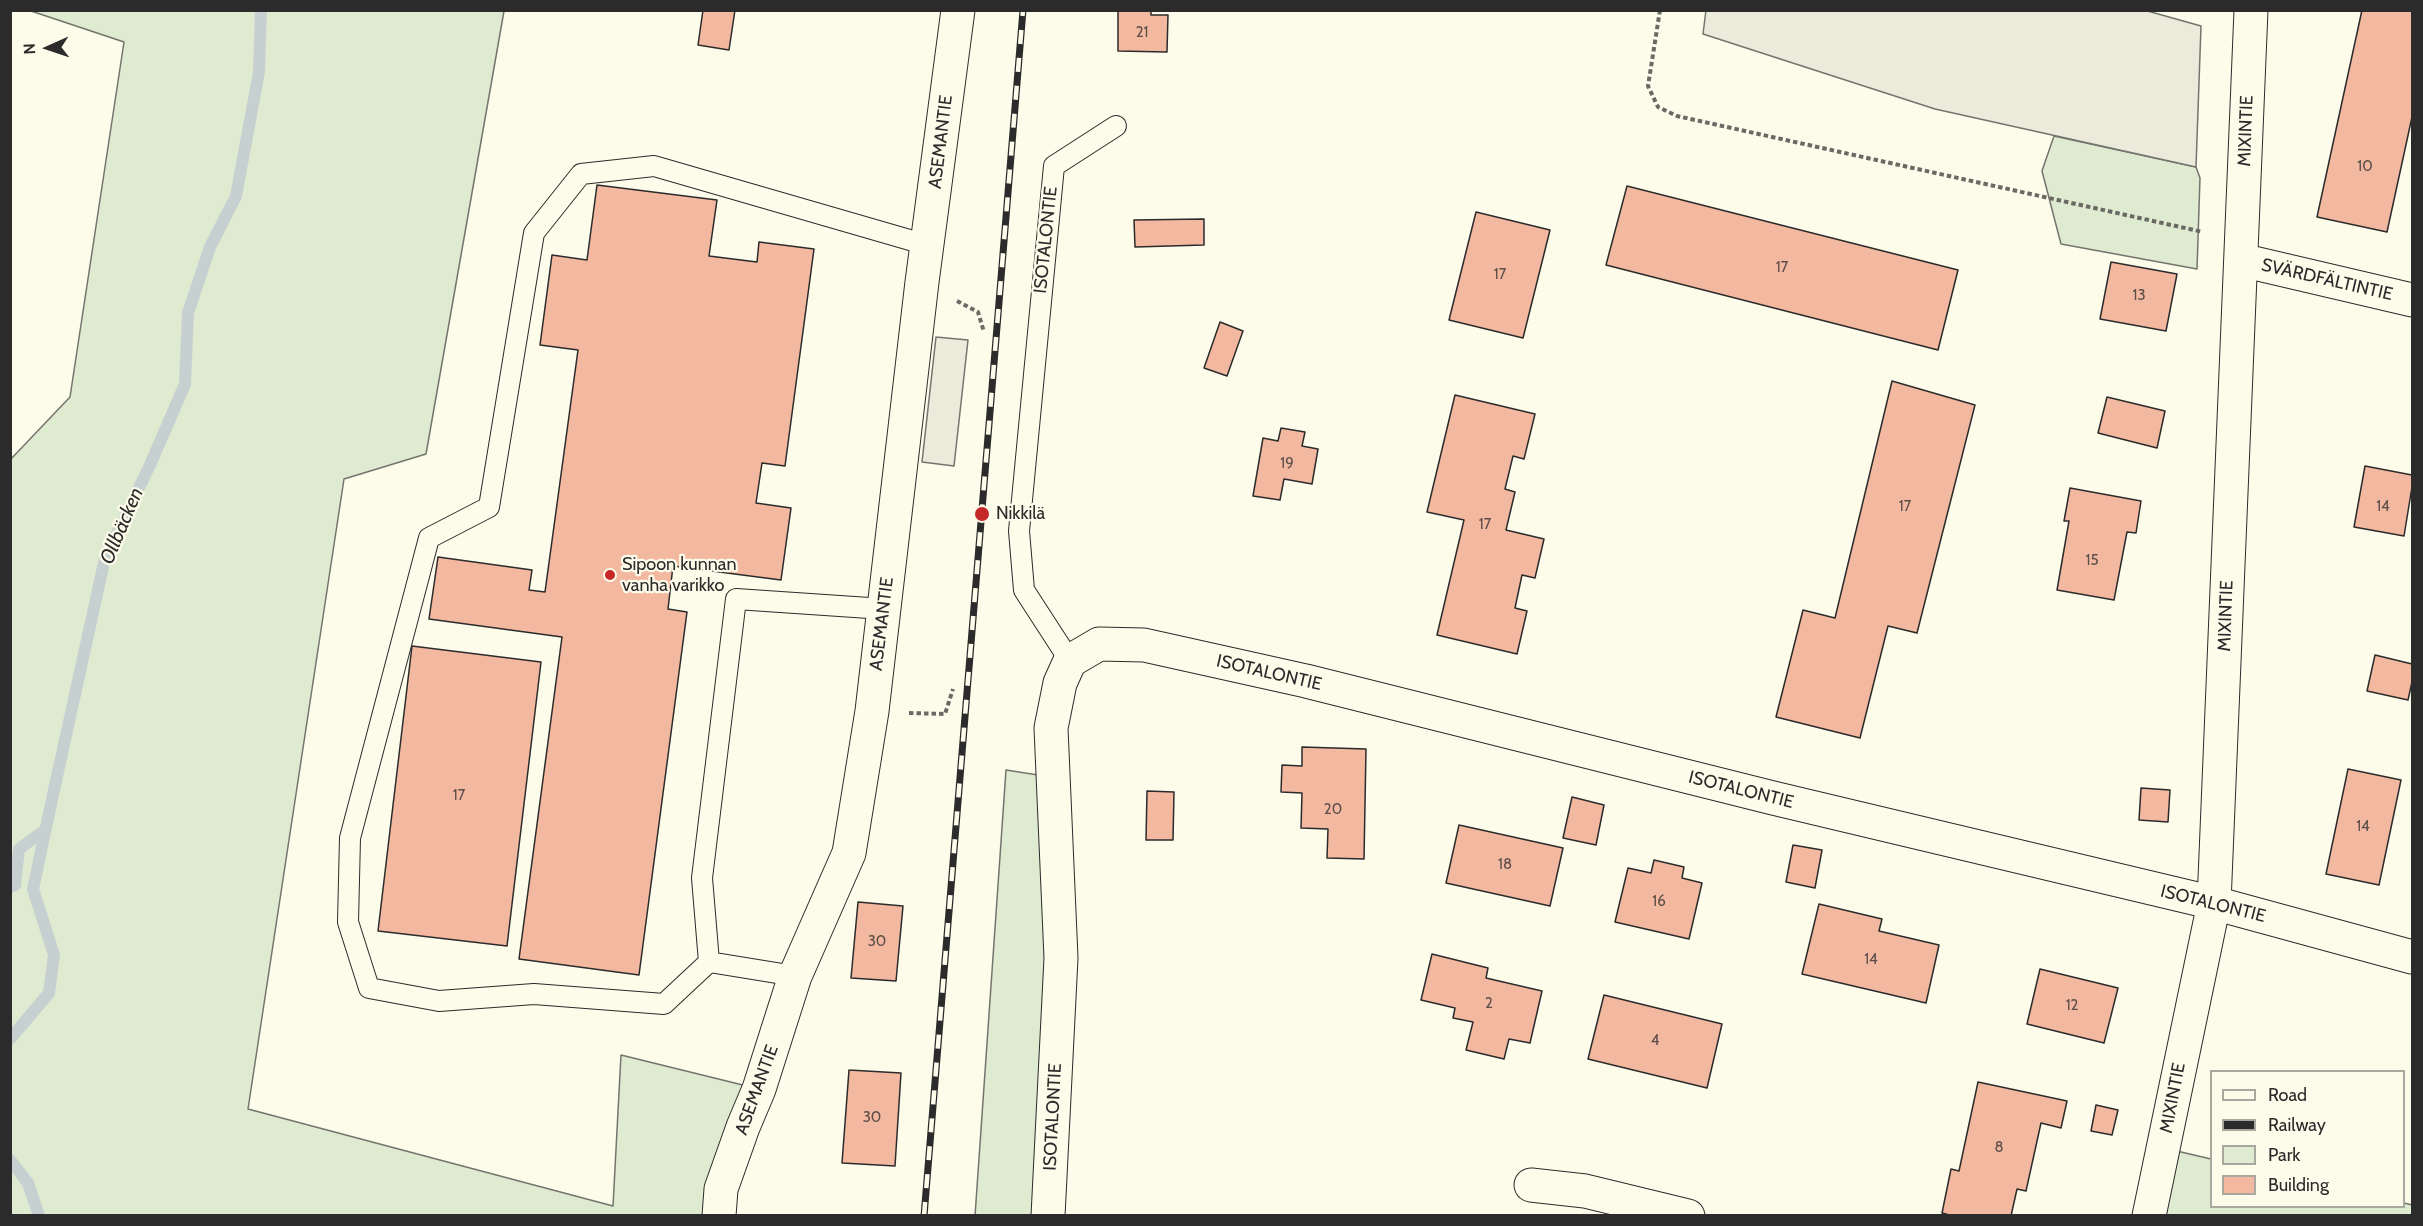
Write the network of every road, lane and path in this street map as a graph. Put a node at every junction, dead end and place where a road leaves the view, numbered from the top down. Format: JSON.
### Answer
{"nodes":[{"id":1,"x":958,"y":10,"type":"edge"},
{"id":2,"x":1660,"y":10,"type":"edge"},
{"id":3,"x":2251,"y":10,"type":"edge"},
{"id":4,"x":1116,"y":126,"type":"dead end"},
{"id":5,"x":927,"y":245,"type":"junction"},
{"id":6,"x":2241,"y":260,"type":"junction"},
{"id":7,"x":2412,"y":300,"type":"edge"},
{"id":8,"x":884,"y":609,"type":"junction"},
{"id":9,"x":1070,"y":661,"type":"junction"},
{"id":10,"x":953,"y":689,"type":"dead end"},
{"id":11,"x":872,"y":711,"type":"junction"},
{"id":12,"x":2214,"y":903,"type":"junction"},
{"id":13,"x":2412,"y":957,"type":"edge"},
{"id":14,"x":709,"y":962,"type":"junction"},
{"id":15,"x":795,"y":976,"type":"junction"},
{"id":16,"x":1531,"y":1185,"type":"dead end"},
{"id":17,"x":718,"y":1215,"type":"edge"},
{"id":18,"x":1048,"y":1215,"type":"edge"},
{"id":19,"x":1688,"y":1215,"type":"edge"},
{"id":20,"x":2149,"y":1215,"type":"edge"}],
"edges":[{"from":1,"to":5,"type":"street","name":"ASEMANTIE"},
{"from":2,"to":6,"type":"path"},
{"from":3,"to":6,"type":"street","name":"MIXINTIE"},
{"from":4,"to":9,"type":"lane","name":"ISOTALONTIE"},
{"from":5,"to":8,"type":"street","name":"ASEMANTIE"},
{"from":5,"to":14,"type":"lane"},
{"from":6,"to":7,"type":"street","name":"SVÄRDFÄLTINTIE"},
{"from":6,"to":12,"type":"street","name":"MIXINTIE"},
{"from":8,"to":11,"type":"street","name":"ASEMANTIE"},
{"from":8,"to":14,"type":"lane"},
{"from":9,"to":12,"type":"street","name":"ISOTALONTIE"},
{"from":9,"to":18,"type":"street","name":"ISOTALONTIE"},
{"from":10,"to":11,"type":"path"},
{"from":11,"to":15,"type":"street","name":"ASEMANTIE"},
{"from":12,"to":13,"type":"street","name":"ISOTALONTIE"},
{"from":12,"to":20,"type":"street","name":"MIXINTIE"},
{"from":14,"to":15,"type":"lane"},
{"from":15,"to":17,"type":"street","name":"ASEMANTIE"},
{"from":16,"to":19,"type":"street"}]}
